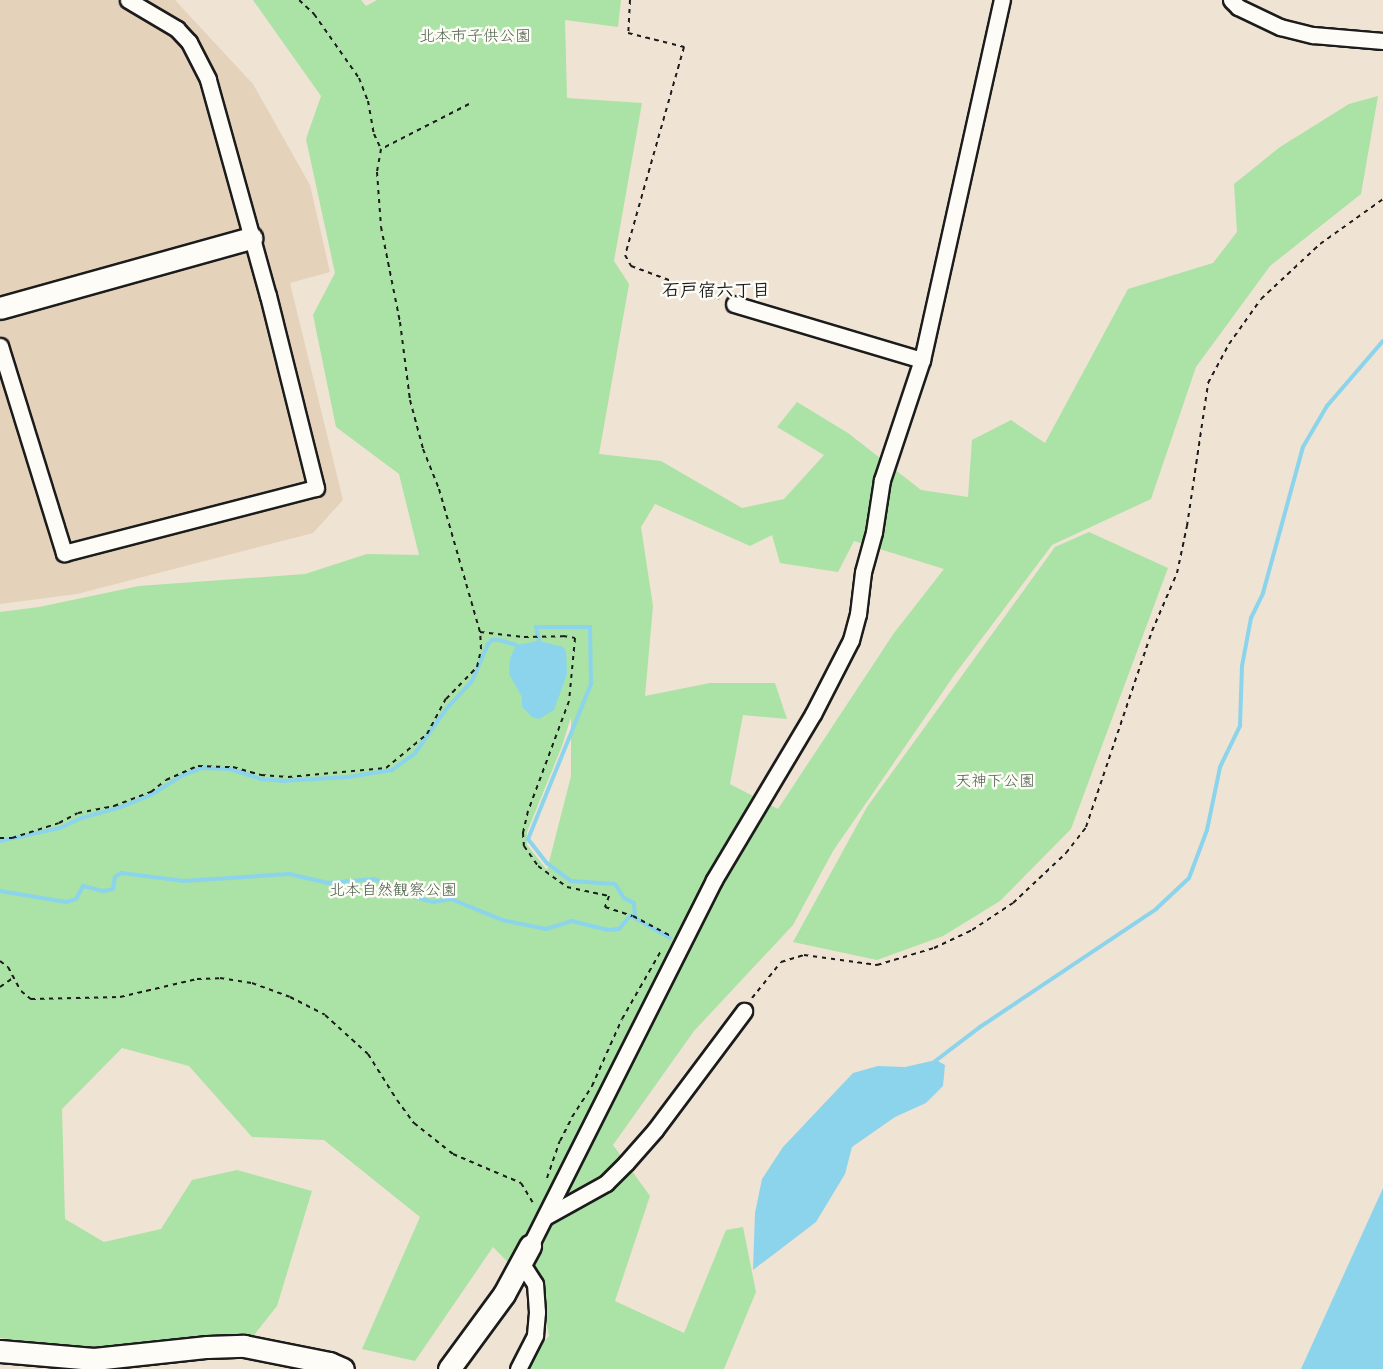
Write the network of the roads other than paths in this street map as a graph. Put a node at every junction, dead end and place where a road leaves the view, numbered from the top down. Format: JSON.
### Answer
{"nodes":[{"id":1,"x":128,"y":0,"type":"edge"},
{"id":2,"x":1002,"y":0,"type":"edge"},
{"id":3,"x":1232,"y":0,"type":"edge"},
{"id":4,"x":1383,"y":42,"type":"edge"},
{"id":5,"x":251,"y":238,"type":"junction"},
{"id":6,"x":734,"y":304,"type":"road end"},
{"id":7,"x":0,"y":308,"type":"edge"},
{"id":8,"x":0,"y":346,"type":"edge"},
{"id":9,"x":922,"y":360,"type":"junction"},
{"id":10,"x":744,"y":1011,"type":"road end"},
{"id":11,"x":542,"y":1216,"type":"junction"},
{"id":12,"x":526,"y":1255,"type":"junction"},
{"id":13,"x":0,"y":1351,"type":"edge"},
{"id":14,"x":343,"y":1369,"type":"edge"},
{"id":15,"x":449,"y":1369,"type":"edge"},
{"id":16,"x":518,"y":1369,"type":"edge"}],
"edges":[{"from":1,"to":5,"type":"street"},
{"from":2,"to":9,"type":"street"},
{"from":3,"to":4,"type":"street"},
{"from":5,"to":7,"type":"street"},
{"from":5,"to":8,"type":"street"},
{"from":6,"to":9,"type":"street"},
{"from":9,"to":11,"type":"street"},
{"from":10,"to":11,"type":"street"},
{"from":11,"to":12,"type":"street"},
{"from":12,"to":15,"type":"street"},
{"from":12,"to":16,"type":"street"},
{"from":13,"to":14,"type":"street"}]}
